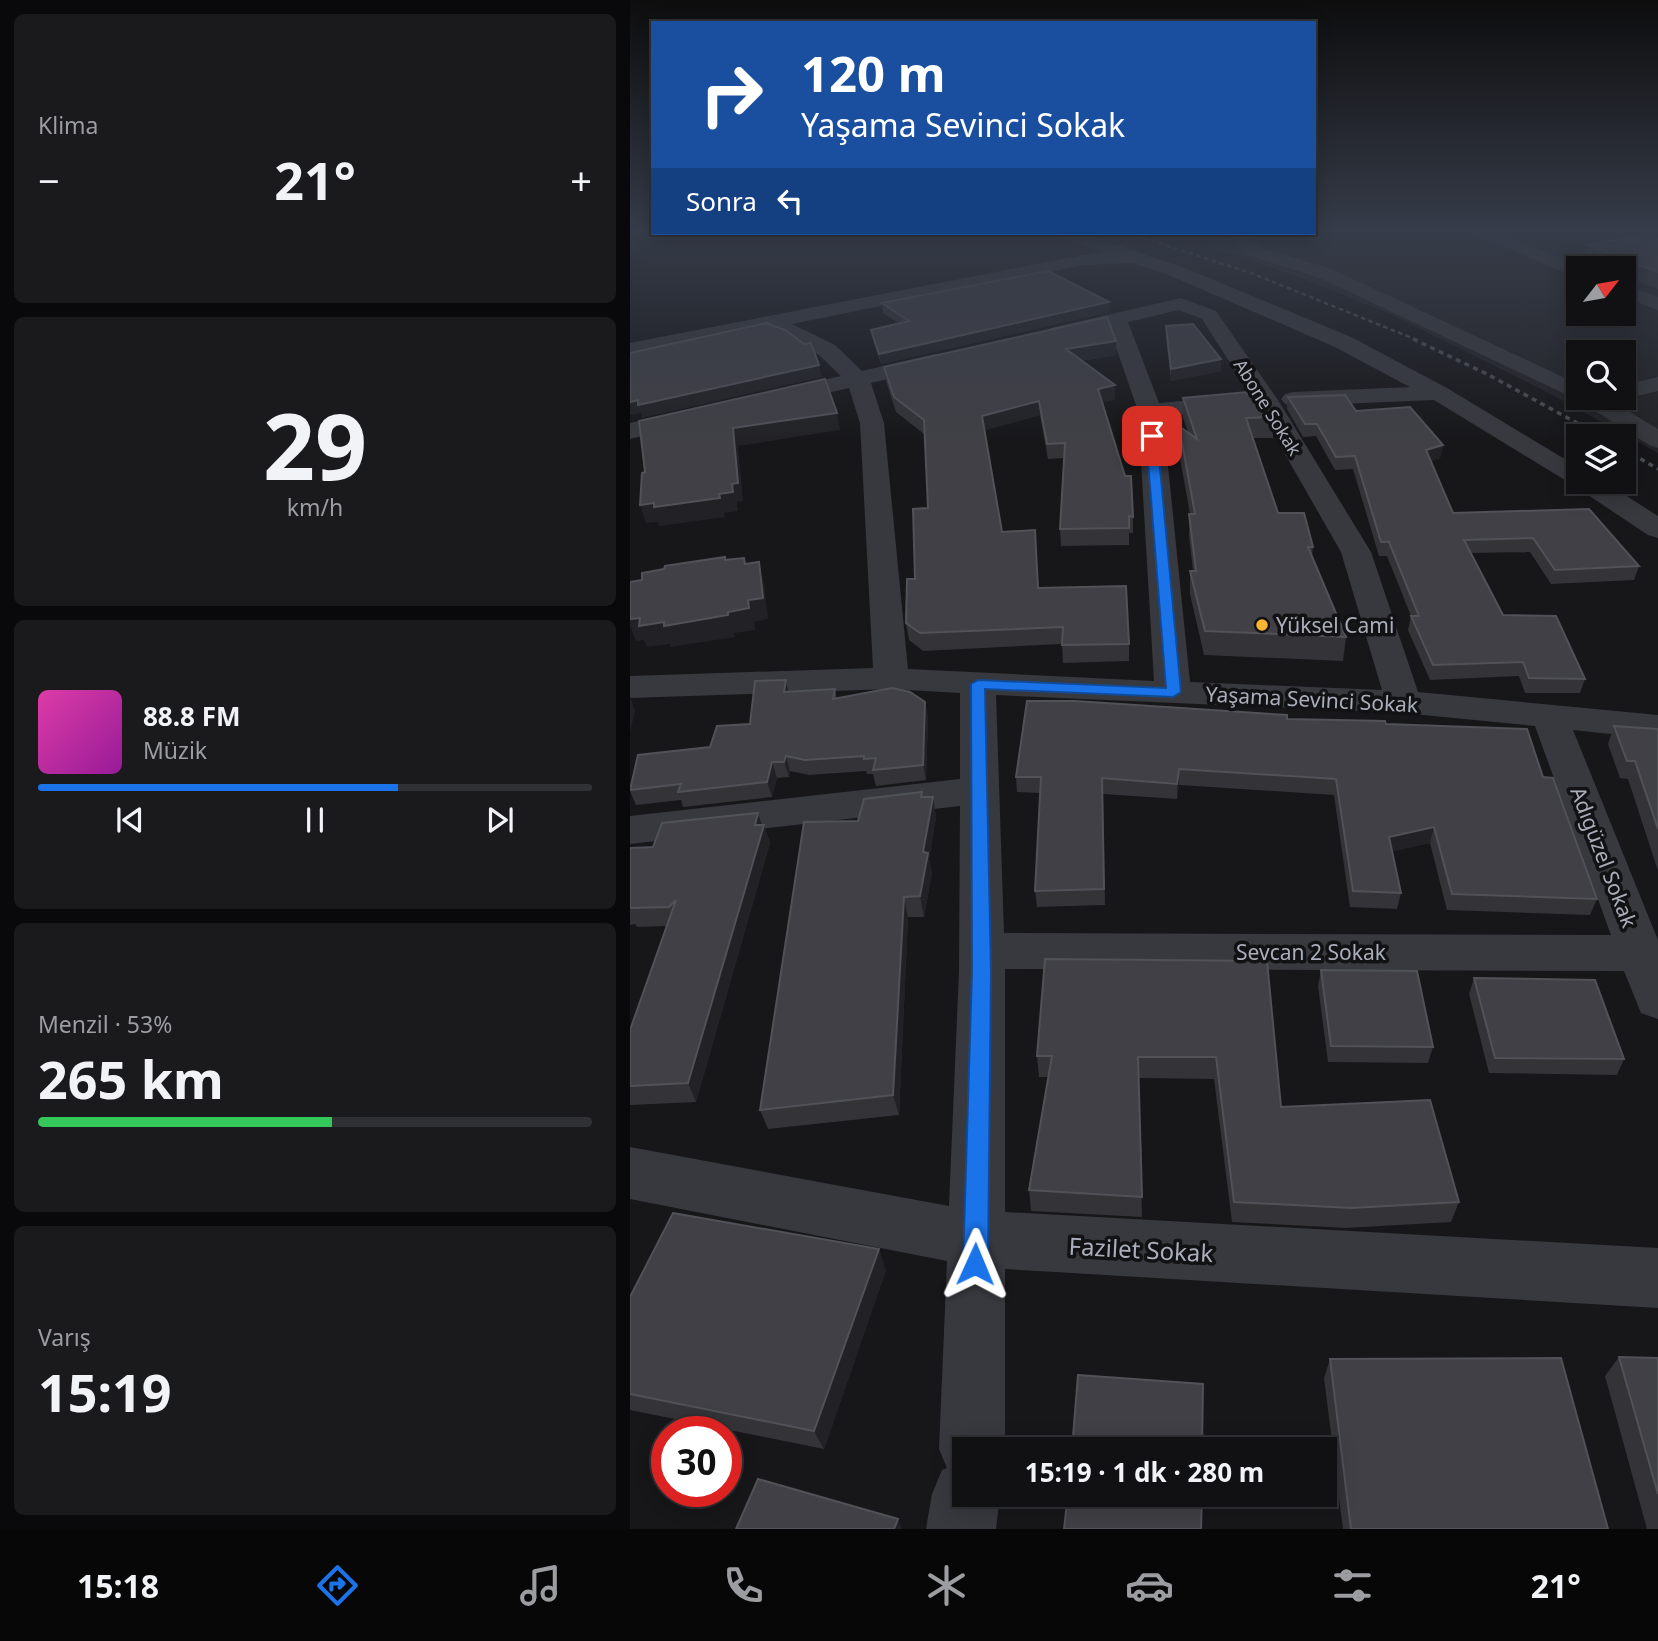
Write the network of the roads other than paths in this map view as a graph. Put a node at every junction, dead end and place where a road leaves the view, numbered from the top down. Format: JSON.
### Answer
{"nodes":[{"id":1,"x":881,"y":299,"type":"edge"},
{"id":2,"x":1242,"y":299,"type":"edge"},
{"id":3,"x":1381,"y":299,"type":"edge"},
{"id":4,"x":1116,"y":318,"type":"junction"},
{"id":5,"x":770,"y":321,"type":"junction"},
{"id":6,"x":1034,"y":338,"type":"edge"},
{"id":7,"x":630,"y":350,"type":"edge"},
{"id":8,"x":953,"y":357,"type":"edge"},
{"id":9,"x":858,"y":380,"type":"junction"},
{"id":10,"x":1658,"y":384,"type":"edge"},
{"id":11,"x":1566,"y":386,"type":"edge"},
{"id":12,"x":1636,"y":389,"type":"edge"},
{"id":13,"x":1439,"y":393,"type":"junction"},
{"id":14,"x":1266,"y":400,"type":"junction"},
{"id":15,"x":751,"y":404,"type":"edge"},
{"id":16,"x":1611,"y":410,"type":"edge"},
{"id":17,"x":1150,"y":411,"type":"junction"},
{"id":18,"x":710,"y":413,"type":"edge"},
{"id":19,"x":630,"y":431,"type":"edge"},
{"id":20,"x":1658,"y":440,"type":"edge"},
{"id":21,"x":1566,"y":471,"type":"edge"},
{"id":22,"x":1604,"y":494,"type":"edge"},
{"id":23,"x":1658,"y":529,"type":"edge"},
{"id":24,"x":891,"y":678,"type":"junction"},
{"id":25,"x":978,"y":684,"type":"junction"},
{"id":26,"x":630,"y":687,"type":"edge"},
{"id":27,"x":1173,"y":692,"type":"junction"},
{"id":28,"x":1404,"y":702,"type":"junction"},
{"id":29,"x":1549,"y":715,"type":"junction"},
{"id":30,"x":1658,"y":727,"type":"edge"},
{"id":31,"x":979,"y":790,"type":"junction"},
{"id":32,"x":630,"y":831,"type":"edge"},
{"id":33,"x":981,"y":951,"type":"junction"},
{"id":34,"x":1641,"y":953,"type":"junction"},
{"id":35,"x":1658,"y":999,"type":"edge"},
{"id":36,"x":630,"y":1173,"type":"edge"},
{"id":37,"x":976,"y":1239,"type":"junction"},
{"id":38,"x":1658,"y":1278,"type":"edge"},
{"id":39,"x":972,"y":1437,"type":"edge"},
{"id":40,"x":964,"y":1507,"type":"edge"},
{"id":41,"x":961,"y":1529,"type":"edge"}],
"edges":[{"from":1,"to":5,"type":"street"},
{"from":2,"to":13,"type":"street"},
{"from":3,"to":11,"type":"street"},
{"from":4,"to":6,"type":"street","name":"Abone Sokak"},
{"from":4,"to":14,"type":"street","name":"Abone Sokak"},
{"from":4,"to":17,"type":"street"},
{"from":5,"to":7,"type":"street"},
{"from":5,"to":9,"type":"street"},
{"from":8,"to":9,"type":"street"},
{"from":9,"to":15,"type":"street"},
{"from":9,"to":24,"type":"street"},
{"from":10,"to":12,"type":"street"},
{"from":13,"to":14,"type":"street"},
{"from":13,"to":21,"type":"street"},
{"from":14,"to":17,"type":"street"},
{"from":14,"to":28,"type":"street","name":"Abone Sokak"},
{"from":16,"to":20,"type":"street"},
{"from":17,"to":27,"type":"street"},
{"from":18,"to":19,"type":"street"},
{"from":22,"to":23,"type":"street"},
{"from":24,"to":25,"type":"street","name":"Yaşama Sevinci Sokak"},
{"from":24,"to":26,"type":"street","name":"Yaşama Sevinci Sokak"},
{"from":25,"to":27,"type":"street","name":"Yaşama Sevinci Sokak"},
{"from":25,"to":31,"type":"street"},
{"from":27,"to":28,"type":"street","name":"Yaşama Sevinci Sokak"},
{"from":28,"to":29,"type":"street","name":"Yaşama Sevinci Sokak"},
{"from":29,"to":30,"type":"street","name":"Yaşama Sevinci Sokak"},
{"from":29,"to":34,"type":"street","name":"Adıgüzel Sokak"},
{"from":31,"to":32,"type":"street"},
{"from":31,"to":33,"type":"street"},
{"from":33,"to":34,"type":"street","name":"Sevcan 2 Sokak"},
{"from":33,"to":37,"type":"street"},
{"from":34,"to":35,"type":"street","name":"Adıgüzel Sokak"},
{"from":36,"to":37,"type":"street","name":"Fazilet Sokak"},
{"from":37,"to":38,"type":"street","name":"Fazilet Sokak"},
{"from":37,"to":39,"type":"street"},
{"from":40,"to":41,"type":"street"}]}
